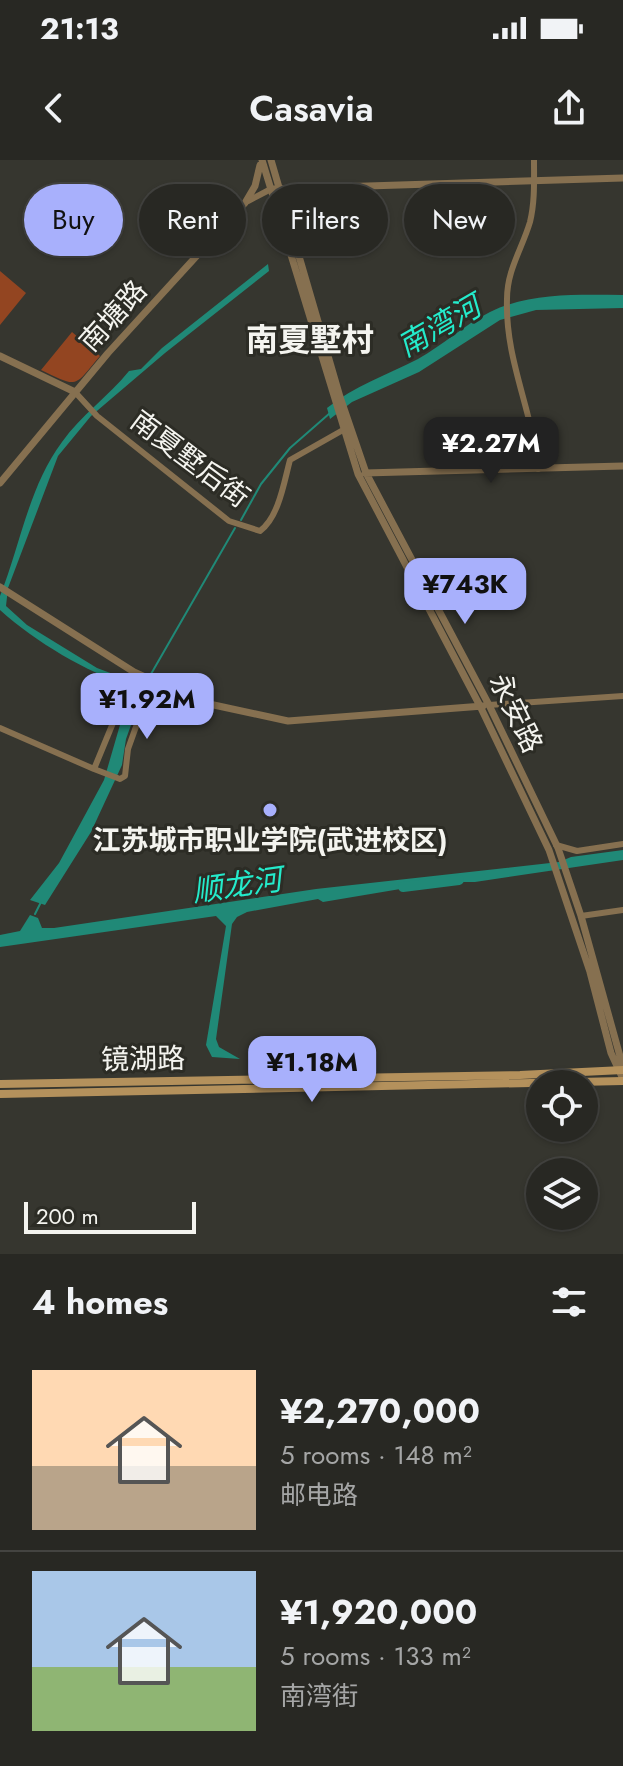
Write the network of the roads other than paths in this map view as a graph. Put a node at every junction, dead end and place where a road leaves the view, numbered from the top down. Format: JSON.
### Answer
{"nodes":[{"id":1,"x":261,"y":160,"type":"edge"},
{"id":2,"x":271,"y":160,"type":"edge"},
{"id":3,"x":534,"y":160,"type":"edge"},
{"id":4,"x":623,"y":178,"type":"edge"},
{"id":5,"x":534,"y":182,"type":"junction"},
{"id":6,"x":271,"y":184,"type":"edge"},
{"id":7,"x":273,"y":184,"type":"edge"},
{"id":8,"x":388,"y":186,"type":"edge"},
{"id":9,"x":246,"y":201,"type":"edge"},
{"id":10,"x":197,"y":256,"type":"edge"},
{"id":11,"x":294,"y":256,"type":"edge"},
{"id":12,"x":0,"y":356,"type":"edge"},
{"id":13,"x":75,"y":392,"type":"junction"},
{"id":14,"x":344,"y":418,"type":"junction"},
{"id":15,"x":343,"y":430,"type":"junction"},
{"id":16,"x":623,"y":466,"type":"edge"},
{"id":17,"x":538,"y":469,"type":"junction"},
{"id":18,"x":362,"y":474,"type":"junction"},
{"id":19,"x":0,"y":483,"type":"edge"},
{"id":20,"x":4,"y":589,"type":"edge"},
{"id":21,"x":132,"y":674,"type":"junction"},
{"id":22,"x":152,"y":682,"type":"junction"},
{"id":23,"x":623,"y":696,"type":"edge"},
{"id":24,"x":489,"y":705,"type":"junction"},
{"id":25,"x":480,"y":706,"type":"junction"},
{"id":26,"x":0,"y":728,"type":"edge"},
{"id":27,"x":94,"y":769,"type":"junction"},
{"id":28,"x":623,"y":844,"type":"edge"},
{"id":29,"x":555,"y":847,"type":"junction"},
{"id":30,"x":563,"y":873,"type":"junction"},
{"id":31,"x":623,"y":910,"type":"edge"},
{"id":32,"x":581,"y":916,"type":"junction"},
{"id":33,"x":622,"y":1073,"type":"edge"},
{"id":34,"x":0,"y":1084,"type":"edge"},
{"id":35,"x":0,"y":1094,"type":"edge"}],
"edges":[{"from":1,"to":6,"type":"street","name":"永安路"},
{"from":1,"to":9,"type":"street"},
{"from":2,"to":7,"type":"street","name":"永安路"},
{"from":3,"to":5,"type":"street"},
{"from":4,"to":5,"type":"street"},
{"from":5,"to":8,"type":"street"},
{"from":5,"to":17,"type":"street"},
{"from":10,"to":13,"type":"street","name":"南塘路"},
{"from":11,"to":14,"type":"street","name":"永安路"},
{"from":12,"to":13,"type":"street"},
{"from":13,"to":15,"type":"street","name":"南夏墅后街"},
{"from":13,"to":19,"type":"street","name":"南塘路"},
{"from":14,"to":15,"type":"street","name":"永安路"},
{"from":14,"to":18,"type":"street","name":"永安路"},
{"from":15,"to":18,"type":"street","name":"永安路"},
{"from":16,"to":17,"type":"street"},
{"from":17,"to":18,"type":"street"},
{"from":18,"to":24,"type":"street","name":"永安路"},
{"from":18,"to":25,"type":"street","name":"永安路"},
{"from":20,"to":21,"type":"street"},
{"from":21,"to":22,"type":"street"},
{"from":21,"to":27,"type":"street"},
{"from":22,"to":25,"type":"street"},
{"from":22,"to":27,"type":"street"},
{"from":23,"to":24,"type":"street"},
{"from":24,"to":25,"type":"street"},
{"from":24,"to":29,"type":"street","name":"永安路"},
{"from":25,"to":29,"type":"street","name":"永安路"},
{"from":26,"to":27,"type":"street"},
{"from":28,"to":29,"type":"street"},
{"from":29,"to":30,"type":"street"},
{"from":30,"to":32,"type":"street"},
{"from":30,"to":33,"type":"street"},
{"from":31,"to":32,"type":"street"},
{"from":32,"to":33,"type":"street"},
{"from":33,"to":34,"type":"main road","name":"镜湖路"},
{"from":33,"to":35,"type":"main road","name":"镜湖路"}]}
